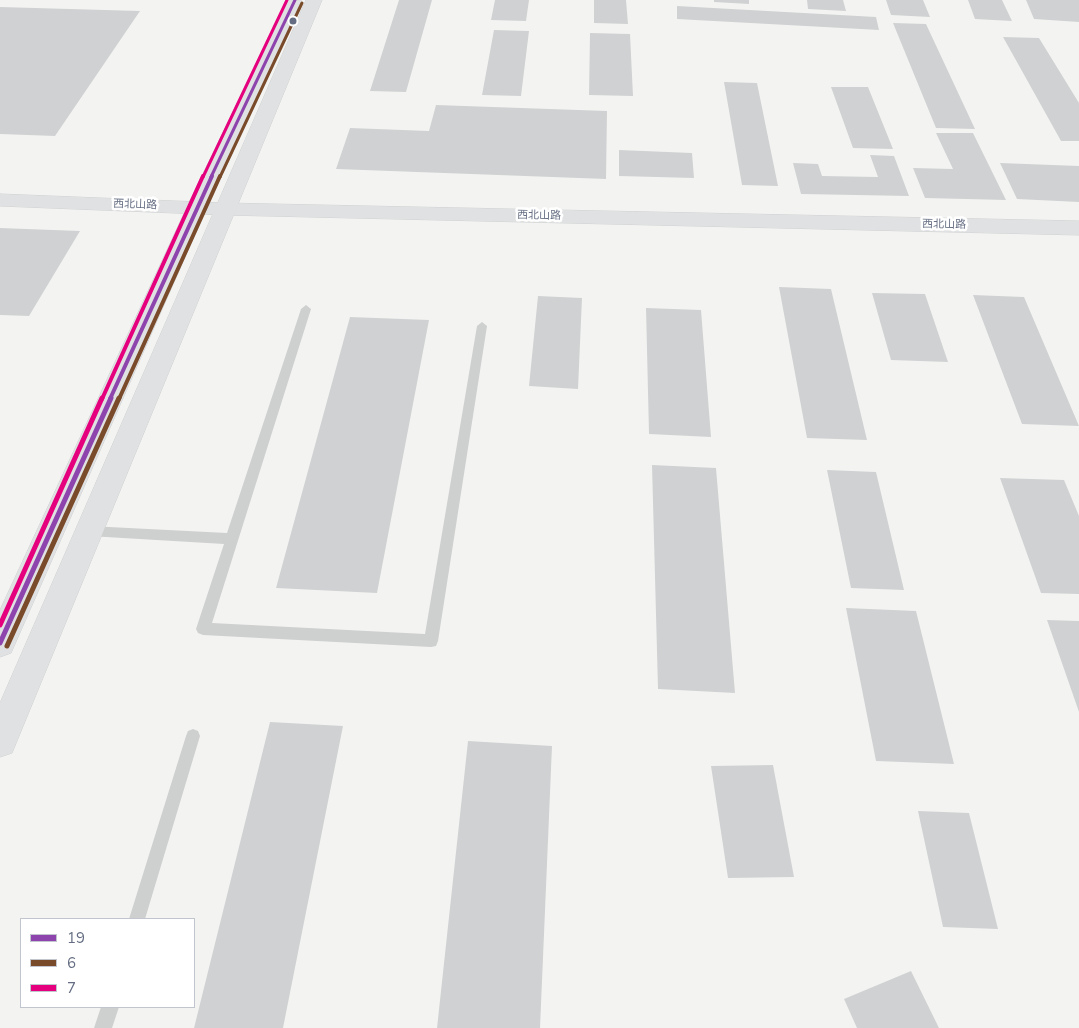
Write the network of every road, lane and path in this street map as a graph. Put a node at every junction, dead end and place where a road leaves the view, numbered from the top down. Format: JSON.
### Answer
{"nodes":[{"id":1,"x":295,"y":0,"type":"edge"},
{"id":2,"x":314,"y":0,"type":"edge"},
{"id":3,"x":0,"y":200,"type":"edge"},
{"id":4,"x":197,"y":207,"type":"junction"},
{"id":5,"x":225,"y":209,"type":"junction"},
{"id":6,"x":1079,"y":228,"type":"edge"},
{"id":7,"x":306,"y":309,"type":"dead end"},
{"id":8,"x":482,"y":326,"type":"dead end"},
{"id":9,"x":89,"y":531,"type":"junction"},
{"id":10,"x":231,"y":540,"type":"junction"},
{"id":11,"x":0,"y":643,"type":"edge"},
{"id":12,"x":193,"y":736,"type":"dead end"},
{"id":13,"x":0,"y":741,"type":"edge"},
{"id":14,"x":137,"y":918,"type":"edge"},
{"id":15,"x":110,"y":1008,"type":"edge"},
{"id":16,"x":103,"y":1028,"type":"edge"}],
"edges":[{"from":1,"to":4,"type":"main road"},
{"from":2,"to":5,"type":"main road"},
{"from":3,"to":4,"type":"main road","name":"西北山路"},
{"from":4,"to":5,"type":"main road","name":"西北山路"},
{"from":4,"to":11,"type":"main road"},
{"from":5,"to":6,"type":"main road","name":"西北山路"},
{"from":5,"to":9,"type":"main road"},
{"from":7,"to":10,"type":"lane"},
{"from":8,"to":10,"type":"lane"},
{"from":9,"to":10,"type":"lane"},
{"from":9,"to":13,"type":"main road"},
{"from":12,"to":14,"type":"lane"},
{"from":15,"to":16,"type":"lane"}]}
